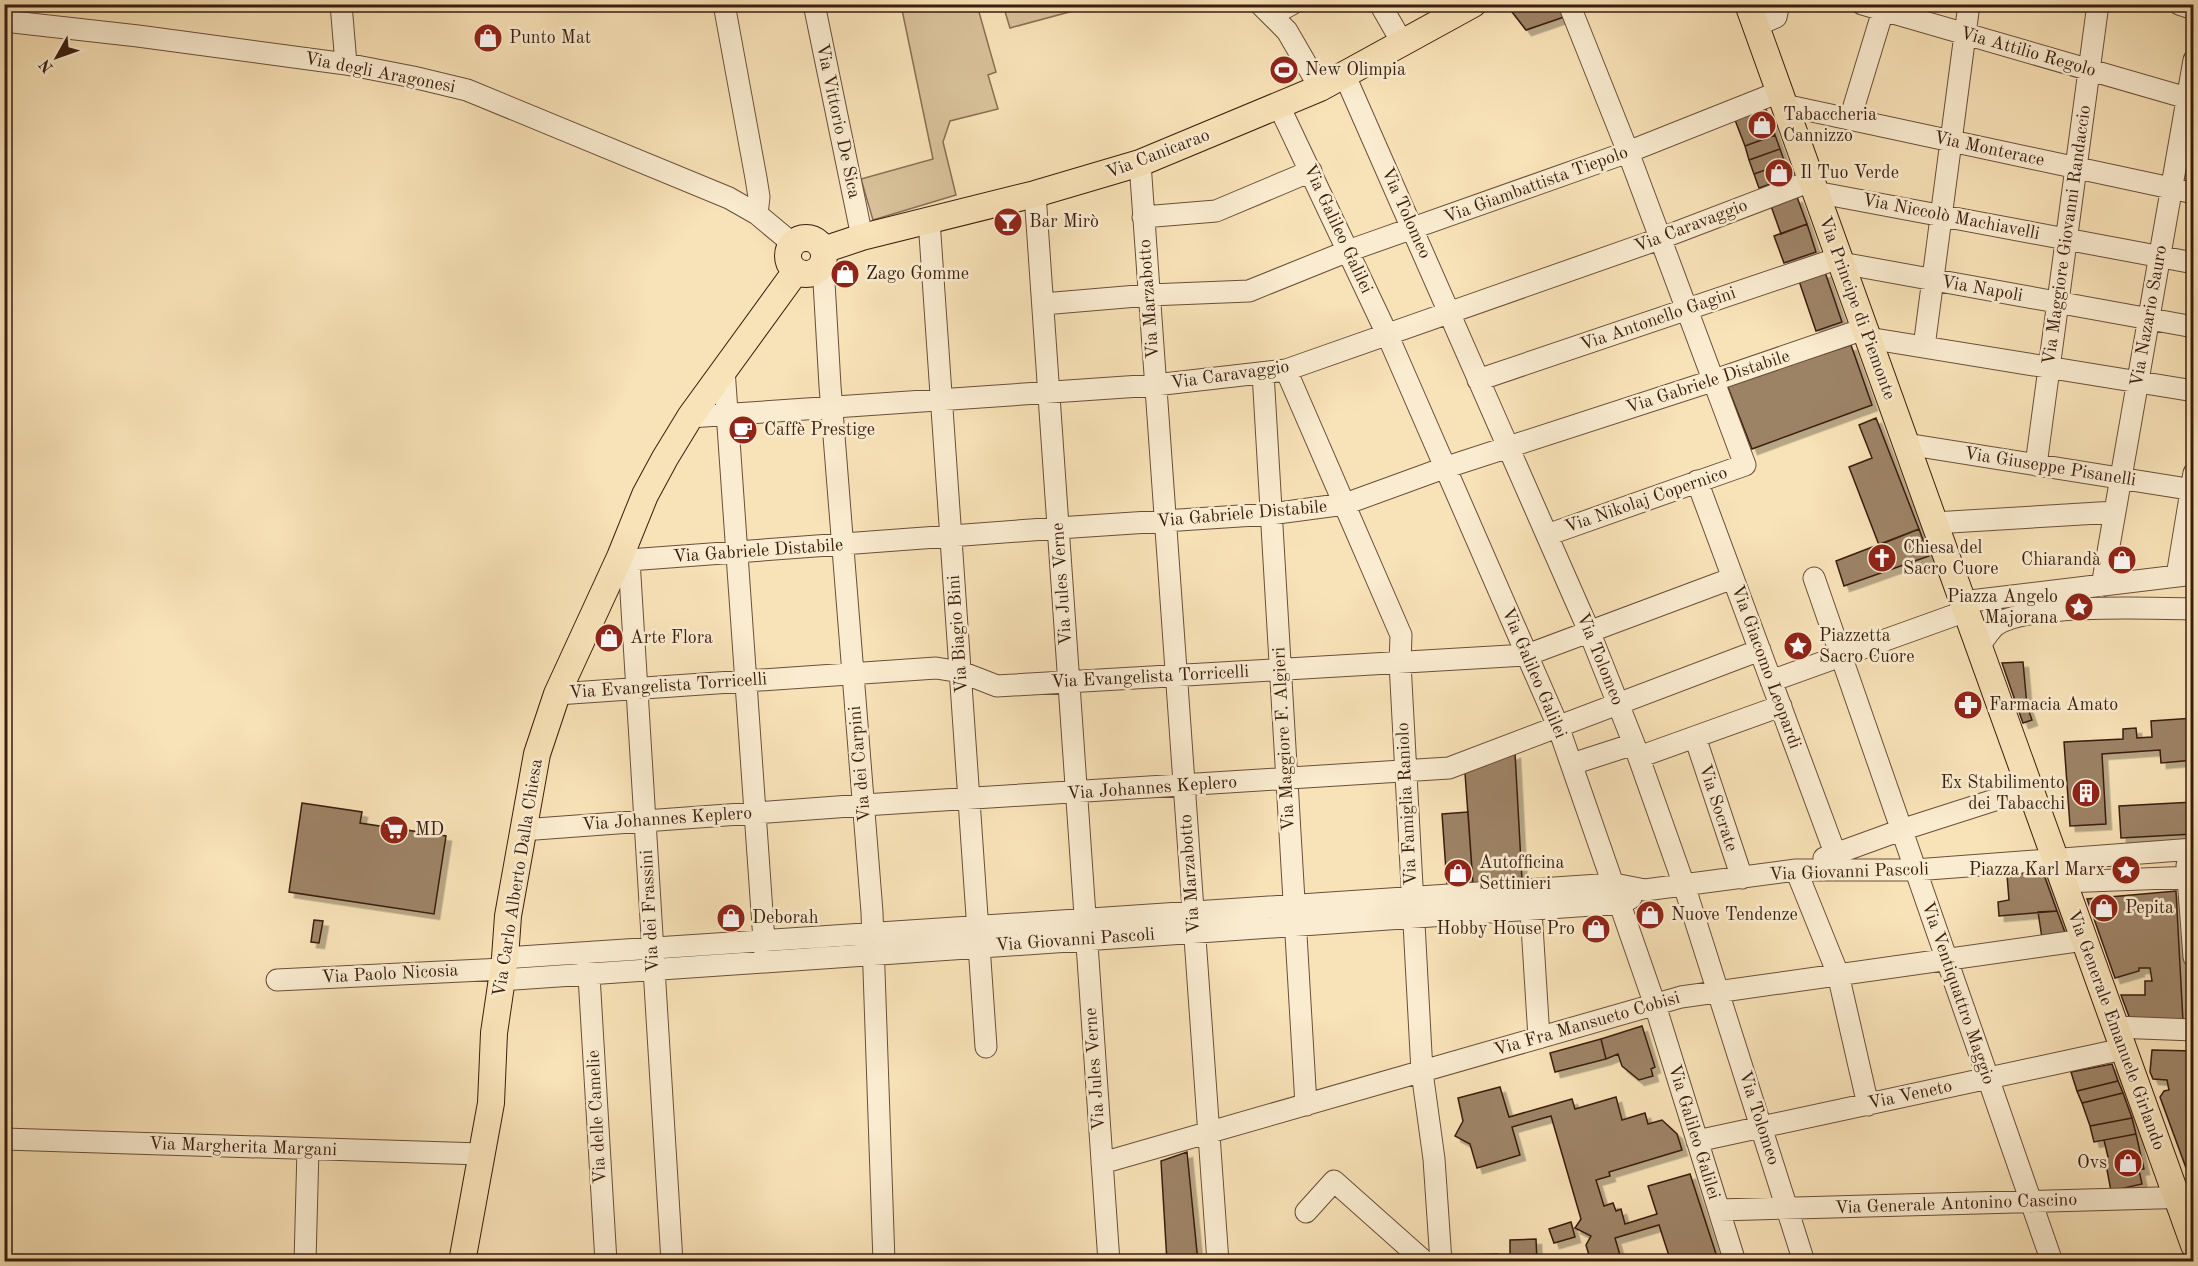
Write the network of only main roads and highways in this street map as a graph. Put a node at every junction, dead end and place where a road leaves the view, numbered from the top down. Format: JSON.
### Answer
{"nodes":[{"id":1,"x":1473,"y":4,"type":"edge"},
{"id":2,"x":1752,"y":15,"type":"edge"},
{"id":3,"x":793,"y":244,"type":"road end"},
{"id":4,"x":812,"y":264,"type":"junction"},
{"id":5,"x":1964,"y":607,"type":"joint"},
{"id":6,"x":2185,"y":1197,"type":"edge"},
{"id":7,"x":2193,"y":1245,"type":"edge"},
{"id":8,"x":462,"y":1262,"type":"edge"}],
"edges":[{"from":1,"to":4,"type":"main road","name":"Via Canicarao"},
{"from":2,"to":5,"type":"main road","name":"Via Principe di Piemonte"},
{"from":3,"to":4,"type":"main road"},
{"from":4,"to":8,"type":"main road","name":"Via Carlo Alberto Dalla Chiesa"},
{"from":5,"to":6,"type":"main road","name":"Via Generale Emanuele Girlando"},
{"from":6,"to":7,"type":"main road","name":"Via Generale Emanuele Girlando"}]}
